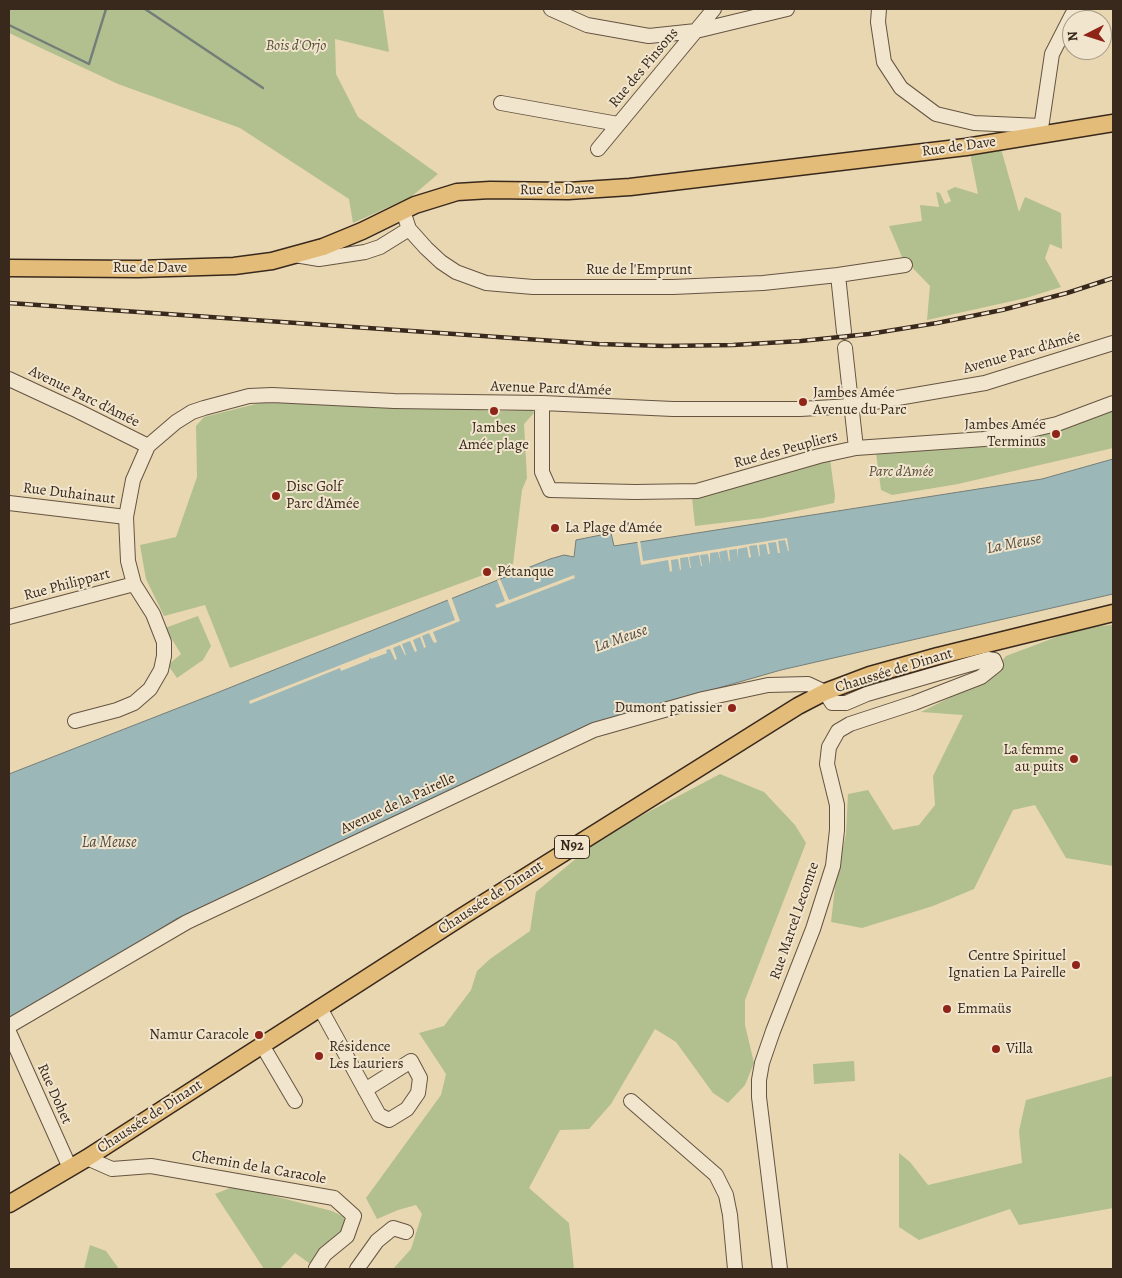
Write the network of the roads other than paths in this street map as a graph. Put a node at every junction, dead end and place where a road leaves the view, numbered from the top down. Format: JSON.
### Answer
{"nodes":[{"id":1,"x":551,"y":9,"type":"edge"},
{"id":2,"x":714,"y":9,"type":"edge"},
{"id":3,"x":787,"y":9,"type":"edge"},
{"id":4,"x":879,"y":9,"type":"edge"},
{"id":5,"x":1078,"y":9,"type":"edge"},
{"id":6,"x":696,"y":31,"type":"junction"},
{"id":7,"x":501,"y":103,"type":"dead end"},
{"id":8,"x":1113,"y":123,"type":"edge"},
{"id":9,"x":618,"y":124,"type":"junction"},
{"id":10,"x":1040,"y":131,"type":"junction"},
{"id":11,"x":598,"y":149,"type":"dead end"},
{"id":12,"x":403,"y":211,"type":"junction"},
{"id":13,"x":409,"y":229,"type":"junction"},
{"id":14,"x":296,"y":255,"type":"junction"},
{"id":15,"x":905,"y":264,"type":"dead end"},
{"id":16,"x":9,"y":268,"type":"edge"},
{"id":17,"x":838,"y":275,"type":"junction"},
{"id":18,"x":844,"y":332,"type":"dead end"},
{"id":19,"x":1113,"y":343,"type":"edge"},
{"id":20,"x":845,"y":348,"type":"dead end"},
{"id":21,"x":9,"y":379,"type":"edge"},
{"id":22,"x":542,"y":403,"type":"junction"},
{"id":23,"x":1113,"y":403,"type":"edge"},
{"id":24,"x":851,"y":406,"type":"junction"},
{"id":25,"x":148,"y":446,"type":"junction"},
{"id":26,"x":856,"y":448,"type":"junction"},
{"id":27,"x":9,"y":503,"type":"edge"},
{"id":28,"x":126,"y":518,"type":"junction"},
{"id":29,"x":134,"y":584,"type":"junction"},
{"id":30,"x":1113,"y":613,"type":"edge"},
{"id":31,"x":9,"y":617,"type":"edge"},
{"id":32,"x":825,"y":692,"type":"junction"},
{"id":33,"x":75,"y":721,"type":"dead end"},
{"id":34,"x":320,"y":1008,"type":"junction"},
{"id":35,"x":9,"y":1026,"type":"edge"},
{"id":36,"x":9,"y":1032,"type":"edge"},
{"id":37,"x":262,"y":1044,"type":"junction"},
{"id":38,"x":365,"y":1090,"type":"dead end"},
{"id":39,"x":295,"y":1101,"type":"dead end"},
{"id":40,"x":632,"y":1101,"type":"dead end"},
{"id":41,"x":87,"y":1158,"type":"junction"},
{"id":42,"x":70,"y":1168,"type":"junction"},
{"id":43,"x":9,"y":1204,"type":"edge"},
{"id":44,"x":406,"y":1232,"type":"dead end"},
{"id":45,"x":317,"y":1269,"type":"edge"},
{"id":46,"x":357,"y":1269,"type":"edge"},
{"id":47,"x":735,"y":1269,"type":"edge"},
{"id":48,"x":780,"y":1269,"type":"edge"}],
"edges":[{"from":1,"to":6,"type":"street"},
{"from":2,"to":6,"type":"street","name":"Rue des Pinsons"},
{"from":3,"to":6,"type":"street"},
{"from":4,"to":10,"type":"street"},
{"from":5,"to":10,"type":"street"},
{"from":6,"to":9,"type":"street","name":"Rue des Pinsons"},
{"from":7,"to":9,"type":"street","name":"Rue des Pinsons"},
{"from":8,"to":10,"type":"main road","name":"Rue de Dave"},
{"from":9,"to":11,"type":"street","name":"Rue des Pinsons"},
{"from":10,"to":12,"type":"main road","name":"Rue de Dave"},
{"from":12,"to":13,"type":"street","name":"Rue de l'Emprunt"},
{"from":12,"to":14,"type":"main road","name":"Rue de Dave"},
{"from":13,"to":14,"type":"street"},
{"from":13,"to":17,"type":"street","name":"Rue de l'Emprunt"},
{"from":14,"to":16,"type":"main road","name":"Rue de Dave"},
{"from":15,"to":17,"type":"street","name":"Rue de l'Emprunt"},
{"from":17,"to":18,"type":"street"},
{"from":19,"to":24,"type":"street","name":"Avenue Parc d'Amée"},
{"from":20,"to":24,"type":"street"},
{"from":21,"to":25,"type":"street","name":"Avenue Parc d'Amée"},
{"from":22,"to":24,"type":"street","name":"Avenue Parc d'Amée"},
{"from":22,"to":25,"type":"street","name":"Avenue Parc d'Amée"},
{"from":22,"to":26,"type":"street","name":"Rue des Peupliers"},
{"from":23,"to":26,"type":"street","name":"Rue des Peupliers"},
{"from":24,"to":26,"type":"street"},
{"from":25,"to":28,"type":"street"},
{"from":27,"to":28,"type":"street","name":"Rue Duhainaut"},
{"from":28,"to":29,"type":"street"},
{"from":29,"to":31,"type":"street","name":"Rue Philippart"},
{"from":29,"to":33,"type":"street"},
{"from":30,"to":32,"type":"main road","name":"Chaussée de Dinant","number":"N92"},
{"from":32,"to":34,"type":"main road","name":"Chaussée de Dinant","number":"N92"},
{"from":32,"to":35,"type":"street","name":"Avenue de la Pairelle"},
{"from":32,"to":48,"type":"street","name":"Rue Marcel Lecomte"},
{"from":34,"to":37,"type":"main road","name":"Chaussée de Dinant","number":"N92"},
{"from":34,"to":38,"type":"street"},
{"from":36,"to":42,"type":"street","name":"Rue Dohet"},
{"from":37,"to":39,"type":"street"},
{"from":37,"to":41,"type":"main road","name":"Chaussée de Dinant","number":"N92"},
{"from":40,"to":47,"type":"street"},
{"from":41,"to":42,"type":"main road","name":"Chaussée de Dinant","number":"N92"},
{"from":41,"to":45,"type":"street","name":"Chemin de la Caracole"},
{"from":42,"to":43,"type":"main road","name":"Chaussée de Dinant","number":"N92"},
{"from":44,"to":46,"type":"street"}]}
